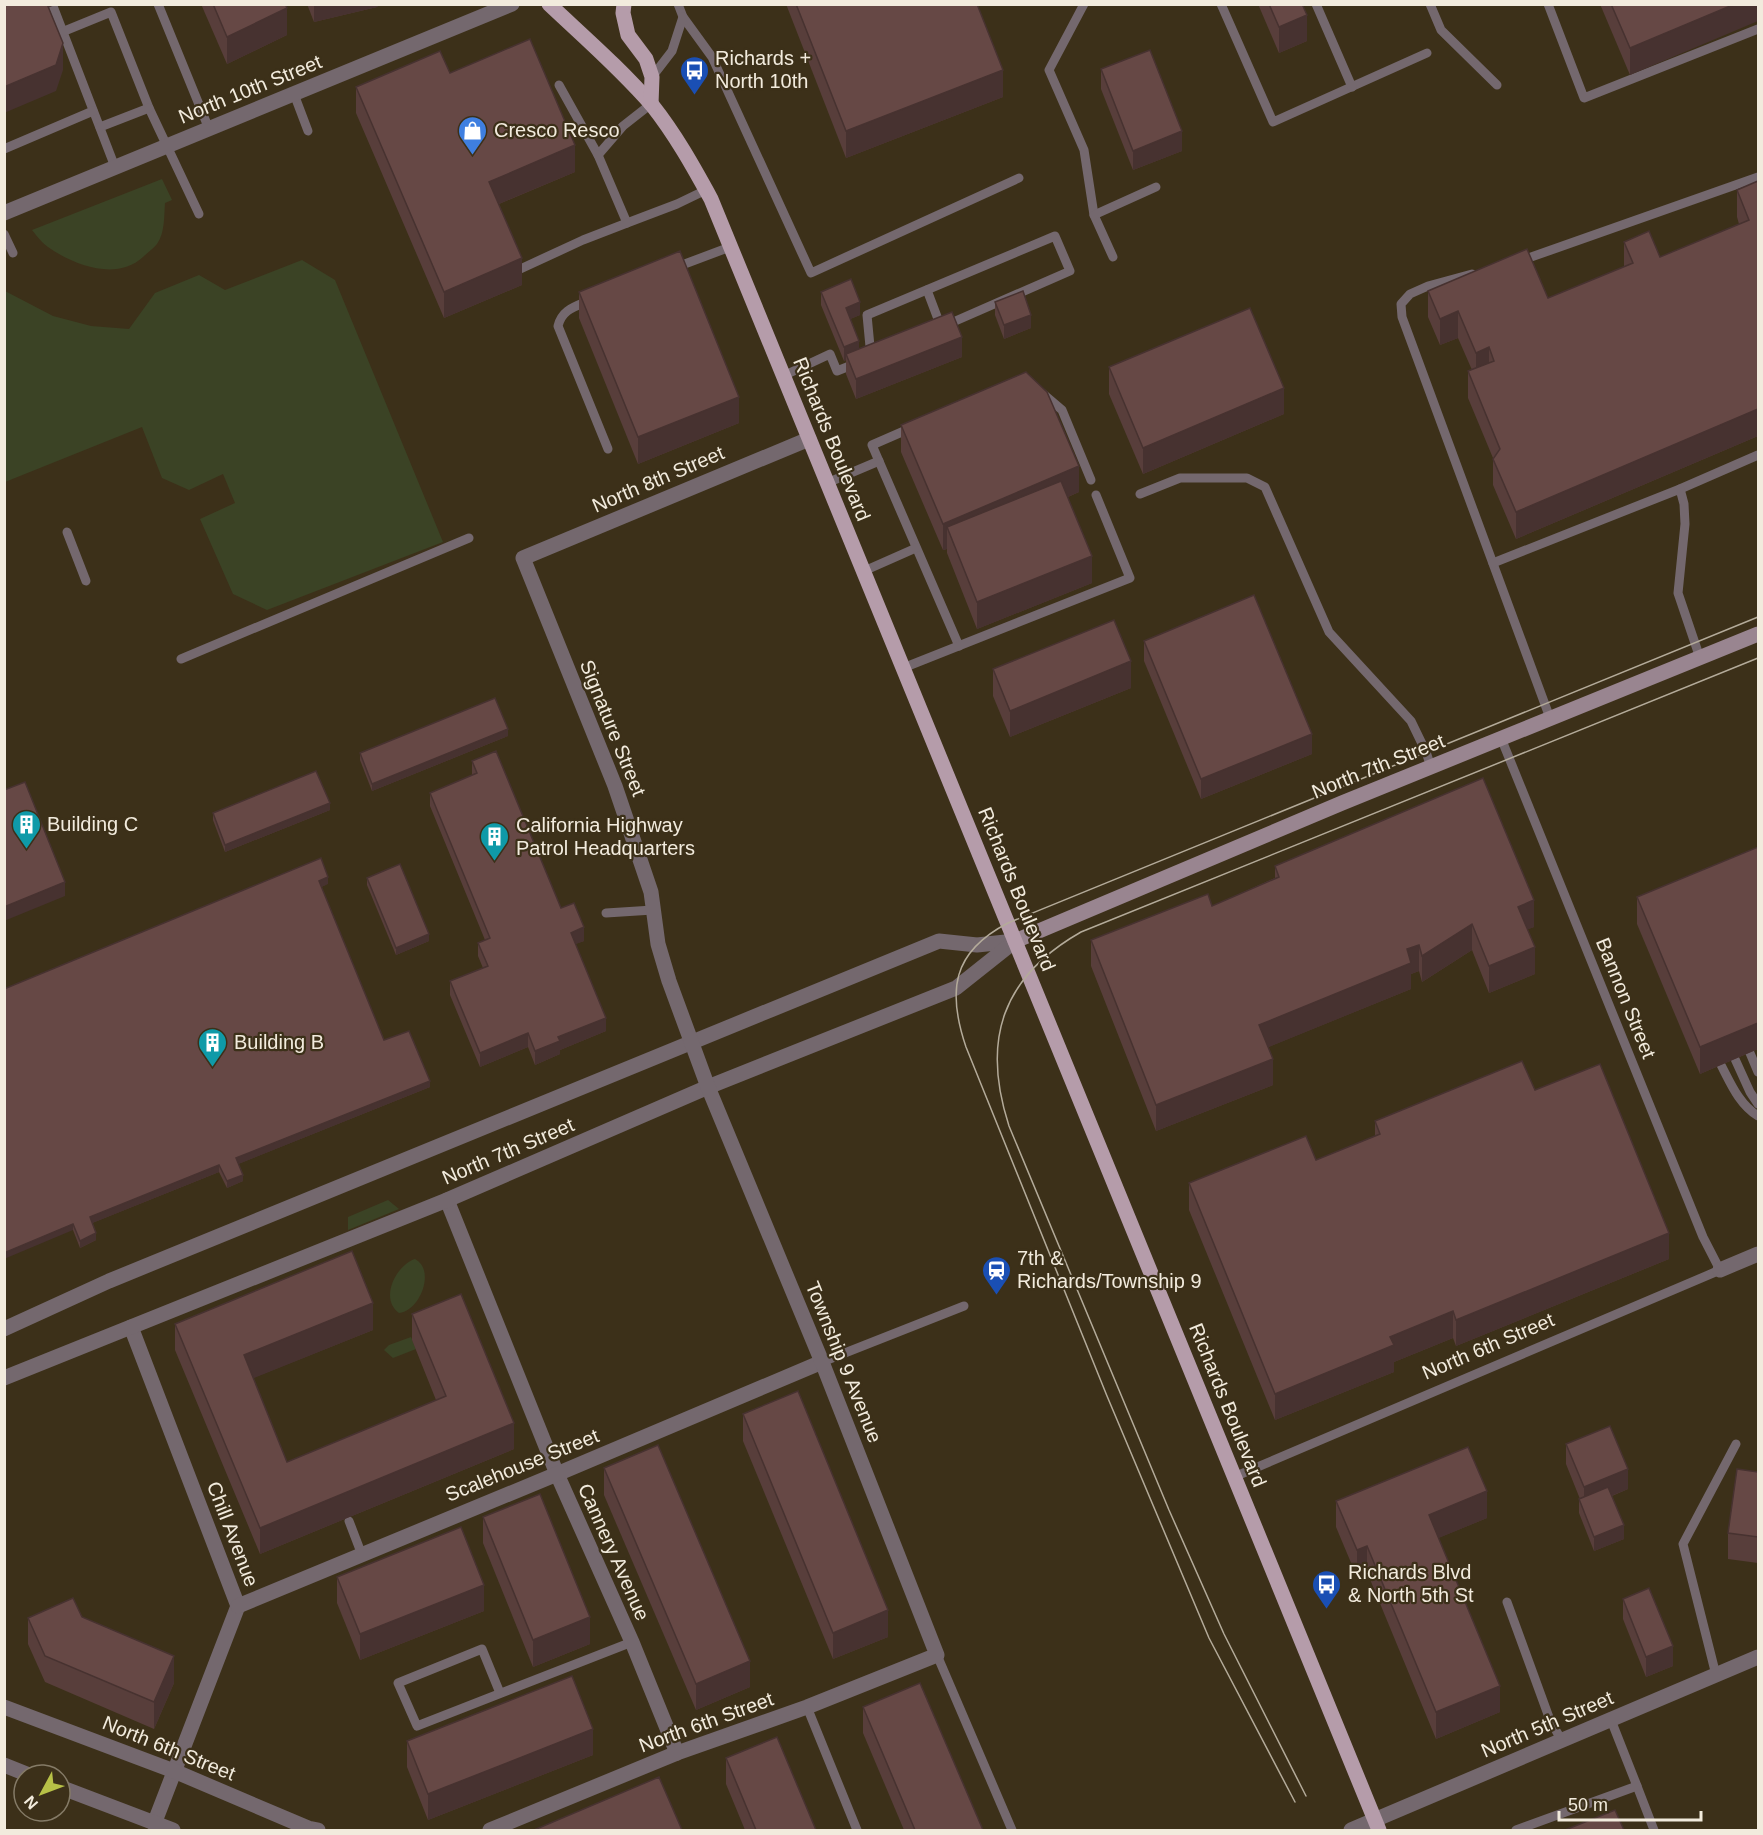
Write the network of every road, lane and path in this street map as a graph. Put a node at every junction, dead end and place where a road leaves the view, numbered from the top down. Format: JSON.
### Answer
{"nodes":[{"id":1,"x":158,"y":4,"type":"edge"},
{"id":2,"x":512,"y":4,"type":"edge"},
{"id":3,"x":549,"y":4,"type":"edge"},
{"id":4,"x":624,"y":4,"type":"edge"},
{"id":5,"x":678,"y":4,"type":"edge"},
{"id":6,"x":1084,"y":4,"type":"edge"},
{"id":7,"x":1221,"y":4,"type":"edge"},
{"id":8,"x":1316,"y":4,"type":"edge"},
{"id":9,"x":1430,"y":4,"type":"edge"},
{"id":10,"x":1548,"y":4,"type":"edge"},
{"id":11,"x":53,"y":6,"type":"dead end"},
{"id":12,"x":683,"y":17,"type":"junction"},
{"id":13,"x":1758,"y":29,"type":"edge"},
{"id":14,"x":62,"y":32,"type":"junction"},
{"id":15,"x":1427,"y":53,"type":"dead end"},
{"id":16,"x":652,"y":77,"type":"junction"},
{"id":17,"x":559,"y":85,"type":"dead end"},
{"id":18,"x":1497,"y":85,"type":"dead end"},
{"id":19,"x":1352,"y":87,"type":"junction"},
{"id":20,"x":294,"y":94,"type":"junction"},
{"id":21,"x":651,"y":104,"type":"junction"},
{"id":22,"x":149,"y":108,"type":"junction"},
{"id":23,"x":93,"y":111,"type":"junction"},
{"id":24,"x":100,"y":128,"type":"junction"},
{"id":25,"x":209,"y":129,"type":"junction"},
{"id":26,"x":308,"y":131,"type":"dead end"},
{"id":27,"x":167,"y":147,"type":"junction"},
{"id":28,"x":4,"y":149,"type":"edge"},
{"id":29,"x":598,"y":156,"type":"junction"},
{"id":30,"x":115,"y":167,"type":"junction"},
{"id":31,"x":1758,"y":177,"type":"edge"},
{"id":32,"x":1019,"y":178,"type":"dead end"},
{"id":33,"x":1156,"y":187,"type":"dead end"},
{"id":34,"x":706,"y":190,"type":"junction"},
{"id":35,"x":4,"y":213,"type":"edge"},
{"id":36,"x":199,"y":214,"type":"dead end"},
{"id":37,"x":1094,"y":215,"type":"junction"},
{"id":38,"x":627,"y":223,"type":"junction"},
{"id":39,"x":4,"y":234,"type":"edge"},
{"id":40,"x":730,"y":246,"type":"junction"},
{"id":41,"x":13,"y":253,"type":"dead end"},
{"id":42,"x":1113,"y":257,"type":"dead end"},
{"id":43,"x":1505,"y":265,"type":"edge"},
{"id":44,"x":668,"y":270,"type":"edge"},
{"id":45,"x":516,"y":271,"type":"edge"},
{"id":46,"x":1483,"y":271,"type":"edge"},
{"id":47,"x":927,"y":290,"type":"junction"},
{"id":48,"x":602,"y":296,"type":"edge"},
{"id":49,"x":941,"y":327,"type":"junction"},
{"id":50,"x":931,"y":331,"type":"edge"},
{"id":51,"x":881,"y":353,"type":"edge"},
{"id":52,"x":871,"y":357,"type":"junction"},
{"id":53,"x":783,"y":376,"type":"junction"},
{"id":54,"x":1037,"y":389,"type":"edge"},
{"id":55,"x":924,"y":423,"type":"edge"},
{"id":56,"x":809,"y":439,"type":"junction"},
{"id":57,"x":608,"y":449,"type":"dead end"},
{"id":58,"x":1758,"y":455,"type":"edge"},
{"id":59,"x":879,"y":461,"type":"junction"},
{"id":60,"x":1091,"y":480,"type":"dead end"},
{"id":61,"x":827,"y":483,"type":"junction"},
{"id":62,"x":1680,"y":489,"type":"junction"},
{"id":63,"x":1140,"y":494,"type":"dead end"},
{"id":64,"x":1096,"y":495,"type":"dead end"},
{"id":65,"x":67,"y":532,"type":"dead end"},
{"id":66,"x":470,"y":538,"type":"dead end"},
{"id":67,"x":916,"y":548,"type":"junction"},
{"id":68,"x":523,"y":558,"type":"joint"},
{"id":69,"x":1493,"y":563,"type":"junction"},
{"id":70,"x":864,"y":572,"type":"junction"},
{"id":71,"x":86,"y":581,"type":"dead end"},
{"id":72,"x":1758,"y":634,"type":"edge"},
{"id":73,"x":959,"y":646,"type":"junction"},
{"id":74,"x":1700,"y":658,"type":"junction"},
{"id":75,"x":181,"y":659,"type":"dead end"},
{"id":76,"x":903,"y":668,"type":"junction"},
{"id":77,"x":1550,"y":718,"type":"junction"},
{"id":78,"x":1501,"y":738,"type":"junction"},
{"id":79,"x":1431,"y":767,"type":"junction"},
{"id":80,"x":653,"y":910,"type":"junction"},
{"id":81,"x":606,"y":913,"type":"dead end"},
{"id":82,"x":1015,"y":941,"type":"junction"},
{"id":83,"x":692,"y":1043,"type":"junction"},
{"id":84,"x":1750,"y":1053,"type":"dead end"},
{"id":85,"x":1735,"y":1059,"type":"dead end"},
{"id":86,"x":1721,"y":1065,"type":"dead end"},
{"id":87,"x":1758,"y":1072,"type":"edge"},
{"id":88,"x":708,"y":1087,"type":"junction"},
{"id":89,"x":1758,"y":1104,"type":"edge"},
{"id":90,"x":1758,"y":1116,"type":"edge"},
{"id":91,"x":447,"y":1200,"type":"junction"},
{"id":92,"x":1758,"y":1254,"type":"edge"},
{"id":93,"x":1720,"y":1270,"type":"junction"},
{"id":94,"x":964,"y":1306,"type":"dead end"},
{"id":95,"x":131,"y":1327,"type":"junction"},
{"id":96,"x":4,"y":1329,"type":"edge"},
{"id":97,"x":822,"y":1362,"type":"junction"},
{"id":98,"x":4,"y":1378,"type":"edge"},
{"id":99,"x":1736,"y":1444,"type":"dead end"},
{"id":100,"x":557,"y":1474,"type":"junction"},
{"id":101,"x":1234,"y":1477,"type":"junction"},
{"id":102,"x":349,"y":1521,"type":"dead end"},
{"id":103,"x":362,"y":1555,"type":"junction"},
{"id":104,"x":1507,"y":1602,"type":"dead end"},
{"id":105,"x":238,"y":1606,"type":"junction"},
{"id":106,"x":632,"y":1642,"type":"junction"},
{"id":107,"x":937,"y":1655,"type":"junction"},
{"id":108,"x":1758,"y":1657,"type":"edge"},
{"id":109,"x":1716,"y":1675,"type":"junction"},
{"id":110,"x":500,"y":1693,"type":"junction"},
{"id":111,"x":4,"y":1707,"type":"edge"},
{"id":112,"x":807,"y":1707,"type":"junction"},
{"id":113,"x":1611,"y":1720,"type":"junction"},
{"id":114,"x":1562,"y":1741,"type":"junction"},
{"id":115,"x":677,"y":1753,"type":"junction"},
{"id":116,"x":174,"y":1771,"type":"junction"},
{"id":117,"x":1637,"y":1786,"type":"junction"},
{"id":118,"x":72,"y":1792,"type":"edge"},
{"id":119,"x":154,"y":1824,"type":"junction"},
{"id":120,"x":1377,"y":1826,"type":"edge"},
{"id":121,"x":173,"y":1830,"type":"edge"},
{"id":122,"x":318,"y":1830,"type":"edge"},
{"id":123,"x":490,"y":1830,"type":"edge"},
{"id":124,"x":857,"y":1830,"type":"edge"},
{"id":125,"x":1012,"y":1830,"type":"edge"},
{"id":126,"x":1351,"y":1830,"type":"edge"},
{"id":127,"x":1516,"y":1830,"type":"edge"},
{"id":128,"x":1654,"y":1830,"type":"edge"}],
"edges":[{"from":1,"to":25,"type":"lane"},
{"from":2,"to":20,"type":"street","name":"North 10th Street"},
{"from":3,"to":21,"type":"main road","name":"Richards Boulevard"},
{"from":4,"to":16,"type":"main road"},
{"from":5,"to":12,"type":"lane"},
{"from":6,"to":37,"type":"lane"},
{"from":7,"to":19,"type":"lane"},
{"from":8,"to":19,"type":"lane"},
{"from":9,"to":18,"type":"lane"},
{"from":10,"to":13,"type":"lane"},
{"from":11,"to":14,"type":"lane"},
{"from":12,"to":16,"type":"lane"},
{"from":12,"to":32,"type":"lane"},
{"from":14,"to":22,"type":"lane"},
{"from":14,"to":23,"type":"lane"},
{"from":15,"to":19,"type":"lane"},
{"from":16,"to":21,"type":"main road"},
{"from":17,"to":29,"type":"lane"},
{"from":20,"to":25,"type":"street","name":"North 10th Street"},
{"from":20,"to":26,"type":"lane"},
{"from":21,"to":29,"type":"lane"},
{"from":21,"to":34,"type":"main road","name":"Richards Boulevard"},
{"from":22,"to":24,"type":"lane"},
{"from":22,"to":27,"type":"lane"},
{"from":23,"to":24,"type":"lane"},
{"from":23,"to":28,"type":"lane"},
{"from":24,"to":30,"type":"lane"},
{"from":25,"to":27,"type":"street","name":"North 10th Street"},
{"from":27,"to":30,"type":"street","name":"North 10th Street"},
{"from":27,"to":36,"type":"lane"},
{"from":29,"to":38,"type":"lane"},
{"from":30,"to":35,"type":"street","name":"North 10th Street"},
{"from":31,"to":43,"type":"lane"},
{"from":33,"to":37,"type":"lane"},
{"from":34,"to":38,"type":"lane"},
{"from":34,"to":40,"type":"main road","name":"Richards Boulevard"},
{"from":37,"to":42,"type":"lane"},
{"from":38,"to":45,"type":"lane"},
{"from":39,"to":41,"type":"lane"},
{"from":40,"to":44,"type":"lane"},
{"from":40,"to":53,"type":"main road","name":"Richards Boulevard"},
{"from":46,"to":69,"type":"lane"},
{"from":47,"to":49,"type":"lane"},
{"from":47,"to":49,"type":"lane"},
{"from":47,"to":52,"type":"lane"},
{"from":48,"to":57,"type":"lane"},
{"from":49,"to":50,"type":"lane"},
{"from":51,"to":52,"type":"lane"},
{"from":52,"to":53,"type":"lane"},
{"from":53,"to":56,"type":"main road","name":"Richards Boulevard"},
{"from":54,"to":60,"type":"lane"},
{"from":55,"to":59,"type":"lane"},
{"from":56,"to":61,"type":"main road","name":"Richards Boulevard"},
{"from":56,"to":68,"type":"street","name":"North 8th Street"},
{"from":58,"to":62,"type":"lane"},
{"from":59,"to":61,"type":"lane"},
{"from":59,"to":67,"type":"lane"},
{"from":61,"to":70,"type":"main road","name":"Richards Boulevard"},
{"from":62,"to":69,"type":"lane"},
{"from":62,"to":74,"type":"lane"},
{"from":63,"to":79,"type":"lane"},
{"from":64,"to":73,"type":"lane"},
{"from":65,"to":71,"type":"lane"},
{"from":66,"to":75,"type":"lane"},
{"from":67,"to":70,"type":"lane"},
{"from":67,"to":73,"type":"lane"},
{"from":68,"to":80,"type":"street","name":"Signature Street"},
{"from":69,"to":77,"type":"lane"},
{"from":70,"to":76,"type":"main road","name":"Richards Boulevard"},
{"from":72,"to":74,"type":"main road","name":"North 7th Street"},
{"from":73,"to":76,"type":"lane"},
{"from":74,"to":77,"type":"main road","name":"North 7th Street"},
{"from":76,"to":82,"type":"main road","name":"Richards Boulevard"},
{"from":77,"to":78,"type":"main road","name":"North 7th Street"},
{"from":78,"to":79,"type":"main road","name":"North 7th Street"},
{"from":78,"to":93,"type":"lane","name":"Bannon Street"},
{"from":79,"to":82,"type":"main road","name":"North 7th Street"},
{"from":80,"to":81,"type":"lane"},
{"from":80,"to":83,"type":"street","name":"Signature Street"},
{"from":82,"to":83,"type":"street","name":"North 7th Street"},
{"from":82,"to":88,"type":"street","name":"North 7th Street"},
{"from":82,"to":101,"type":"main road","name":"Richards Boulevard"},
{"from":83,"to":88,"type":"street","name":"Signature Street"},
{"from":83,"to":96,"type":"street","name":"North 7th Street"},
{"from":84,"to":87,"type":"lane"},
{"from":85,"to":89,"type":"lane"},
{"from":86,"to":90,"type":"lane"},
{"from":88,"to":91,"type":"street","name":"North 7th Street"},
{"from":88,"to":97,"type":"street","name":"Township 9 Avenue"},
{"from":91,"to":95,"type":"street","name":"North 7th Street"},
{"from":91,"to":100,"type":"street","name":"Cannery Avenue"},
{"from":92,"to":93,"type":"street","name":"North 6th Street"},
{"from":93,"to":101,"type":"lane","name":"North 6th Street"},
{"from":94,"to":97,"type":"lane"},
{"from":95,"to":98,"type":"street","name":"North 7th Street"},
{"from":95,"to":105,"type":"street","name":"Chill Avenue"},
{"from":97,"to":100,"type":"street","name":"Scalehouse Street"},
{"from":97,"to":107,"type":"street","name":"Township 9 Avenue"},
{"from":99,"to":109,"type":"lane"},
{"from":100,"to":103,"type":"street","name":"Scalehouse Street"},
{"from":100,"to":106,"type":"street","name":"Cannery Avenue"},
{"from":101,"to":120,"type":"main road","name":"Richards Boulevard"},
{"from":102,"to":103,"type":"lane"},
{"from":103,"to":105,"type":"street","name":"Scalehouse Street"},
{"from":104,"to":114,"type":"lane"},
{"from":105,"to":116,"type":"street","name":"Chill Avenue"},
{"from":106,"to":110,"type":"lane"},
{"from":106,"to":115,"type":"street","name":"Cannery Avenue"},
{"from":107,"to":112,"type":"street","name":"North 6th Street"},
{"from":107,"to":125,"type":"lane"},
{"from":108,"to":109,"type":"street","name":"North 5th Street"},
{"from":109,"to":113,"type":"street","name":"North 5th Street"},
{"from":110,"to":110,"type":"lane"},
{"from":111,"to":116,"type":"street","name":"North 6th Street"},
{"from":112,"to":115,"type":"street","name":"North 6th Street"},
{"from":112,"to":124,"type":"lane"},
{"from":113,"to":114,"type":"street","name":"North 5th Street"},
{"from":113,"to":117,"type":"lane"},
{"from":114,"to":120,"type":"street","name":"North 5th Street"},
{"from":115,"to":123,"type":"street","name":"North 6th Street"},
{"from":116,"to":119,"type":"street","name":"Chill Avenue"},
{"from":116,"to":122,"type":"street","name":"North 6th Street"},
{"from":117,"to":127,"type":"lane"},
{"from":117,"to":128,"type":"lane"},
{"from":118,"to":119,"type":"street"},
{"from":119,"to":121,"type":"street"},
{"from":120,"to":126,"type":"street","name":"North 5th Street"}]}
